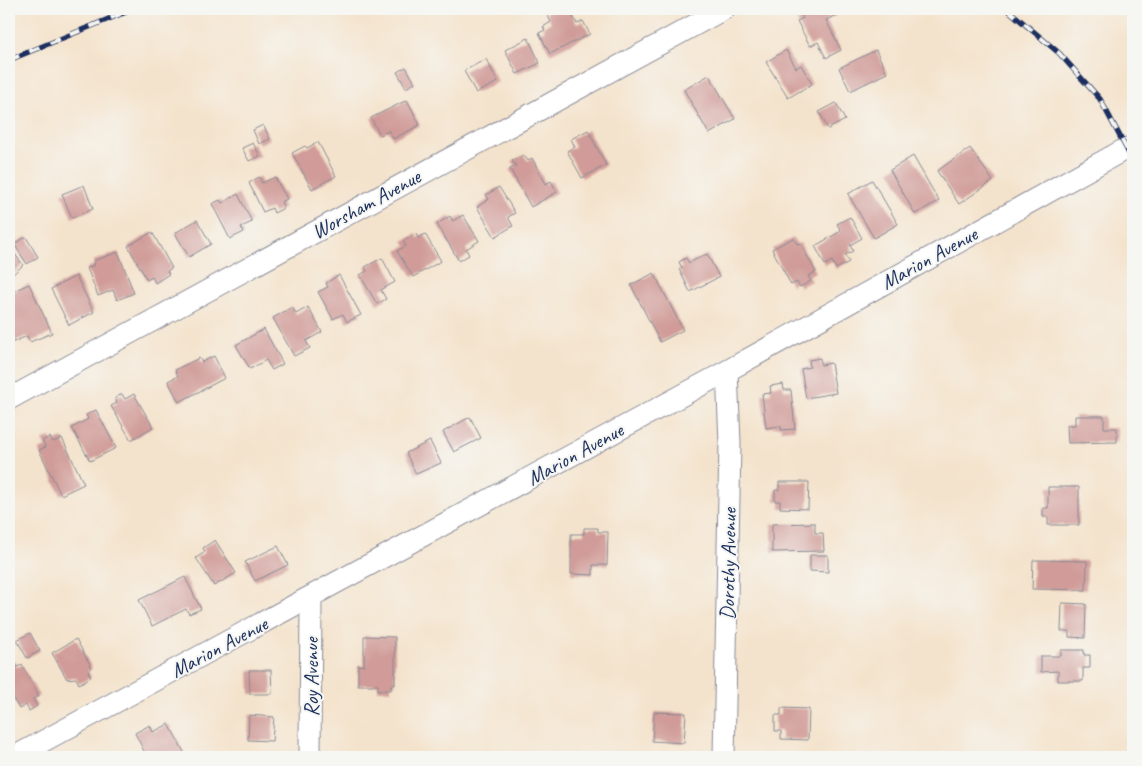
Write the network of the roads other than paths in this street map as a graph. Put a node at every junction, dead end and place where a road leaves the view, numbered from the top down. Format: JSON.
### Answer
{"nodes":[{"id":1,"x":724,"y":9,"type":"edge"},
{"id":2,"x":1133,"y":147,"type":"edge"},
{"id":3,"x":727,"y":371,"type":"junction"},
{"id":4,"x":9,"y":399,"type":"edge"},
{"id":5,"x":311,"y":597,"type":"junction"},
{"id":6,"x":14,"y":757,"type":"edge"},
{"id":7,"x":310,"y":757,"type":"edge"},
{"id":8,"x":724,"y":757,"type":"edge"}],
"edges":[{"from":1,"to":4,"type":"street","name":"Worsham Avenue"},
{"from":2,"to":3,"type":"street","name":"Marion Avenue"},
{"from":3,"to":5,"type":"street","name":"Marion Avenue"},
{"from":3,"to":8,"type":"street","name":"Dorothy Avenue"},
{"from":5,"to":6,"type":"street","name":"Marion Avenue"},
{"from":5,"to":7,"type":"street","name":"Roy Avenue"}]}
